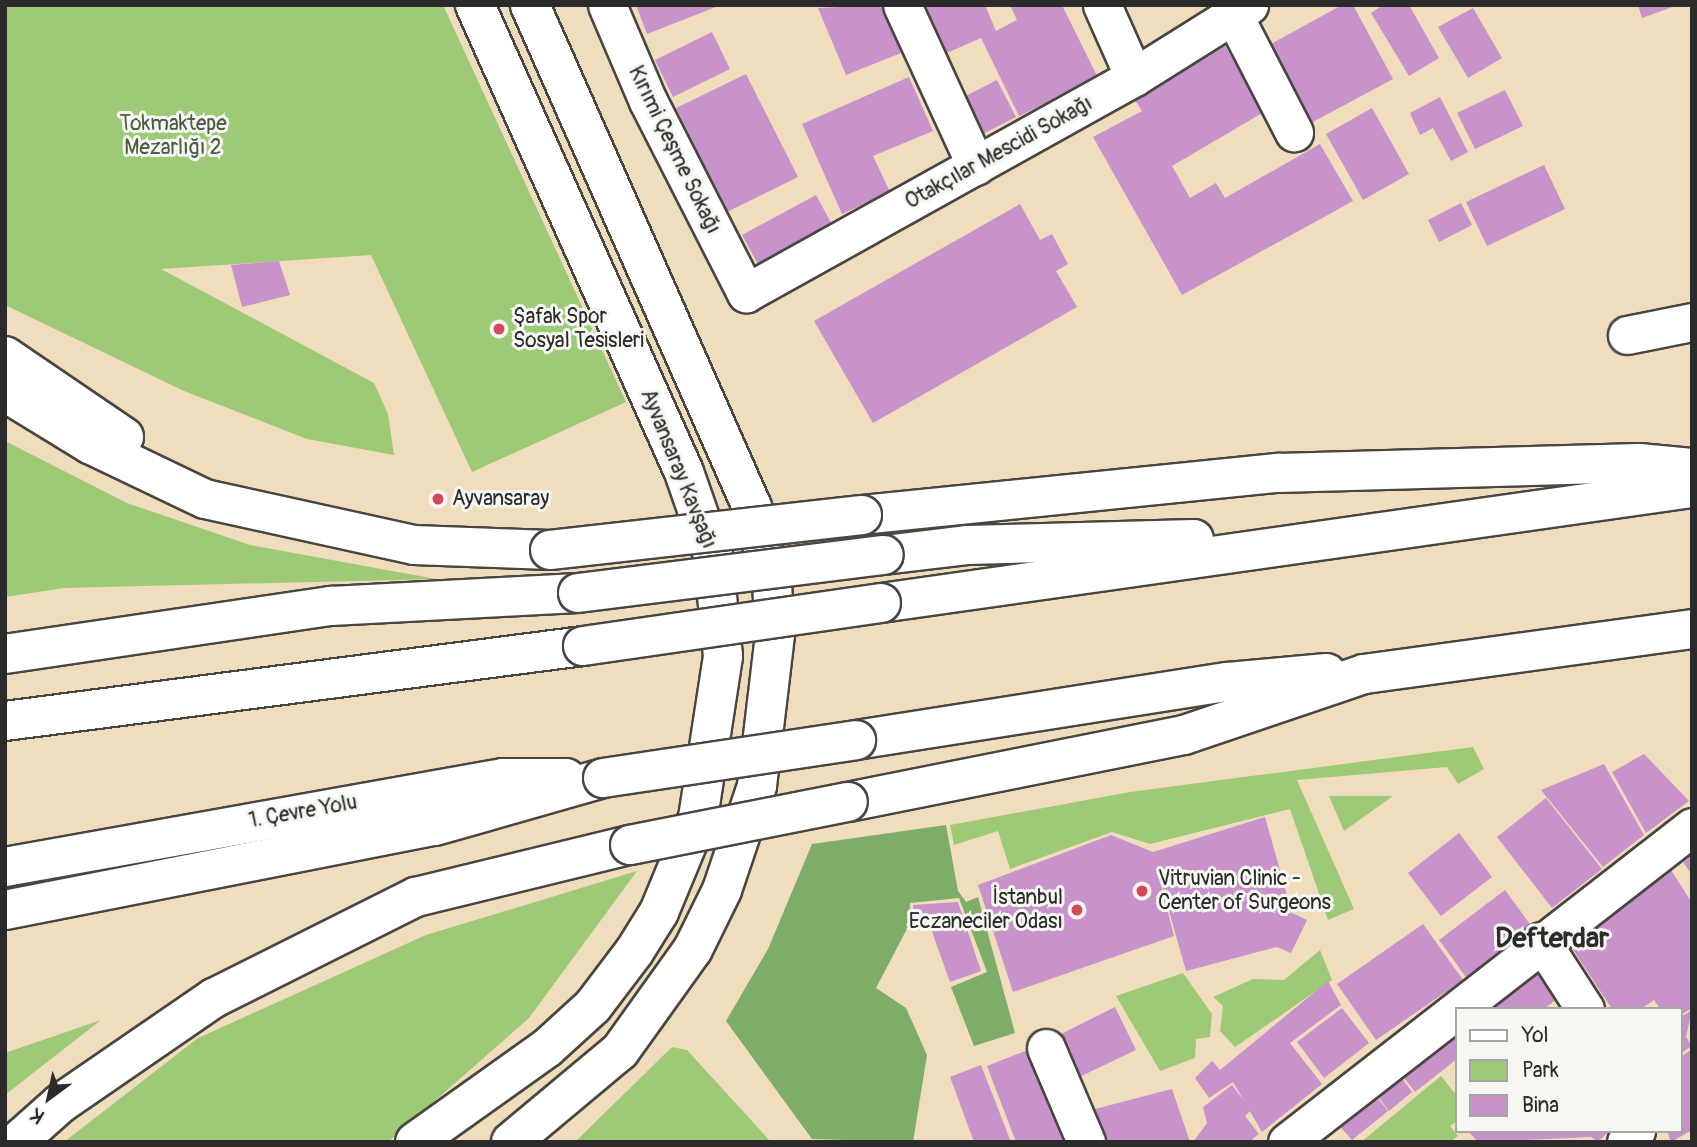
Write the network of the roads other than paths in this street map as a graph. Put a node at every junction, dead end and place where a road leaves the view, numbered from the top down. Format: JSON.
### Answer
{"nodes":[{"id":1,"x":475,"y":5,"type":"edge"},
{"id":2,"x":530,"y":5,"type":"edge"},
{"id":3,"x":607,"y":5,"type":"edge"},
{"id":4,"x":902,"y":5,"type":"edge"},
{"id":5,"x":1102,"y":5,"type":"edge"},
{"id":6,"x":1241,"y":11,"type":"edge"},
{"id":7,"x":1134,"y":77,"type":"junction"},
{"id":8,"x":1294,"y":132,"type":"dead end"},
{"id":9,"x":976,"y":166,"type":"junction"},
{"id":10,"x":746,"y":293,"type":"joint"},
{"id":11,"x":1692,"y":322,"type":"edge"},
{"id":12,"x":1627,"y":335,"type":"dead end"},
{"id":13,"x":5,"y":356,"type":"edge"},
{"id":14,"x":5,"y":392,"type":"edge"},
{"id":15,"x":1692,"y":468,"type":"edge"},
{"id":16,"x":1692,"y":488,"type":"edge"},
{"id":17,"x":250,"y":510,"type":"junction"},
{"id":18,"x":1269,"y":547,"type":"junction"},
{"id":19,"x":1692,"y":629,"type":"edge"},
{"id":20,"x":5,"y":654,"type":"edge"},
{"id":21,"x":1364,"y":674,"type":"junction"},
{"id":22,"x":5,"y":721,"type":"edge"},
{"id":23,"x":603,"y":778,"type":"junction"},
{"id":24,"x":1692,"y":827,"type":"edge"},
{"id":25,"x":5,"y":867,"type":"edge"},
{"id":26,"x":5,"y":910,"type":"edge"},
{"id":27,"x":1541,"y":941,"type":"junction"},
{"id":28,"x":1458,"y":1007,"type":"edge"},
{"id":29,"x":1584,"y":1007,"type":"edge"},
{"id":30,"x":1456,"y":1008,"type":"edge"},
{"id":31,"x":1046,"y":1048,"type":"dead end"},
{"id":32,"x":17,"y":1142,"type":"edge"},
{"id":33,"x":415,"y":1142,"type":"edge"},
{"id":34,"x":511,"y":1142,"type":"edge"},
{"id":35,"x":1086,"y":1142,"type":"edge"},
{"id":36,"x":1287,"y":1142,"type":"edge"}],
"edges":[{"from":1,"to":33,"type":"main road","name":"Ayvansaray Kavşağı"},
{"from":2,"to":34,"type":"main road"},
{"from":3,"to":10,"type":"street","name":"Kırımi Çeşme Sokağı"},
{"from":4,"to":9,"type":"street"},
{"from":5,"to":7,"type":"street"},
{"from":6,"to":7,"type":"street","name":"Otakçılar Mescidi Sokağı"},
{"from":6,"to":8,"type":"street"},
{"from":7,"to":9,"type":"street","name":"Otakçılar Mescidi Sokağı"},
{"from":9,"to":10,"type":"street","name":"Otakçılar Mescidi Sokağı"},
{"from":11,"to":12,"type":"street"},
{"from":13,"to":17,"type":"main road"},
{"from":14,"to":17,"type":"main road"},
{"from":15,"to":17,"type":"main road","bridge":true},
{"from":16,"to":18,"type":"main road"},
{"from":18,"to":20,"type":"main road","bridge":true},
{"from":18,"to":22,"type":"main road","bridge":true},
{"from":19,"to":21,"type":"main road"},
{"from":21,"to":23,"type":"main road","bridge":true},
{"from":21,"to":32,"type":"main road","bridge":true},
{"from":23,"to":25,"type":"main road","name":"1. Çevre Yolu"},
{"from":23,"to":26,"type":"main road"},
{"from":24,"to":27,"type":"street"},
{"from":27,"to":28,"type":"street"},
{"from":27,"to":29,"type":"street"},
{"from":30,"to":36,"type":"street"},
{"from":31,"to":35,"type":"street"}]}
